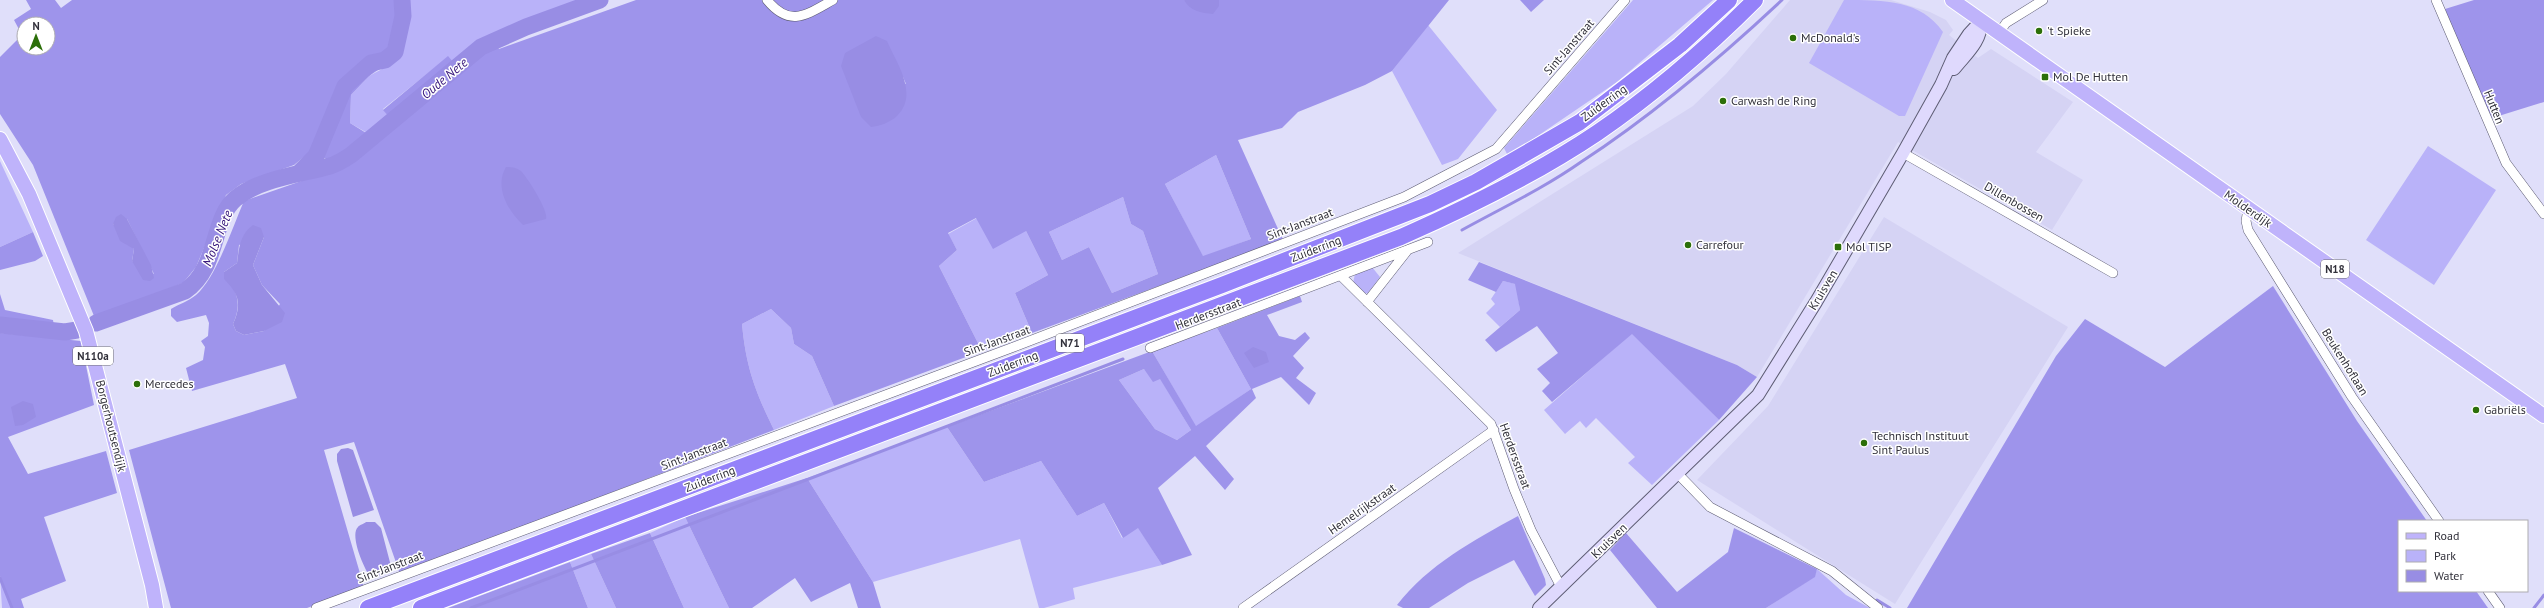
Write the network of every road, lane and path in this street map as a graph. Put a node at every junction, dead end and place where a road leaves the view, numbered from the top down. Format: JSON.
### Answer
{"nodes":[{"id":1,"x":767,"y":0,"type":"edge"},
{"id":2,"x":833,"y":0,"type":"edge"},
{"id":3,"x":1625,"y":0,"type":"edge"},
{"id":4,"x":1729,"y":0,"type":"edge"},
{"id":5,"x":1755,"y":0,"type":"edge"},
{"id":6,"x":1952,"y":0,"type":"edge"},
{"id":7,"x":2043,"y":0,"type":"edge"},
{"id":8,"x":2436,"y":0,"type":"edge"},
{"id":9,"x":1982,"y":21,"type":"junction"},
{"id":10,"x":1999,"y":33,"type":"junction"},
{"id":11,"x":0,"y":139,"type":"edge"},
{"id":12,"x":1903,"y":152,"type":"junction"},
{"id":13,"x":2248,"y":209,"type":"junction"},
{"id":14,"x":2544,"y":214,"type":"edge"},
{"id":15,"x":1428,"y":242,"type":"dead end"},
{"id":16,"x":1407,"y":251,"type":"junction"},
{"id":17,"x":2113,"y":273,"type":"dead end"},
{"id":18,"x":1341,"y":276,"type":"junction"},
{"id":19,"x":1367,"y":302,"type":"junction"},
{"id":20,"x":1150,"y":348,"type":"dead end"},
{"id":21,"x":2544,"y":416,"type":"edge"},
{"id":22,"x":1494,"y":430,"type":"junction"},
{"id":23,"x":1678,"y":474,"type":"junction"},
{"id":24,"x":2438,"y":520,"type":"edge"},
{"id":25,"x":152,"y":585,"type":"junction"},
{"id":26,"x":1561,"y":588,"type":"junction"},
{"id":27,"x":2489,"y":592,"type":"edge"},
{"id":28,"x":156,"y":608,"type":"edge"},
{"id":29,"x":165,"y":608,"type":"edge"},
{"id":30,"x":316,"y":608,"type":"edge"},
{"id":31,"x":368,"y":608,"type":"edge"},
{"id":32,"x":421,"y":608,"type":"edge"},
{"id":33,"x":1243,"y":608,"type":"edge"},
{"id":34,"x":1539,"y":608,"type":"edge"},
{"id":35,"x":1878,"y":608,"type":"edge"},
{"id":36,"x":2500,"y":608,"type":"edge"}],
"edges":[{"from":1,"to":2,"type":"street"},
{"from":3,"to":30,"type":"street","name":"Sint-Janstraat"},
{"from":4,"to":31,"type":"highway","name":"Zuiderring","number":"N71"},
{"from":5,"to":32,"type":"highway","name":"Zuiderring","number":"N71"},
{"from":6,"to":9,"type":"main road","name":"Molderdijk","number":"N18"},
{"from":7,"to":10,"type":"street"},
{"from":8,"to":14,"type":"street","name":"Hutten"},
{"from":9,"to":10,"type":"main road","name":"Molderdijk","number":"N18"},
{"from":9,"to":12,"type":"street","name":"Kruisven"},
{"from":10,"to":13,"type":"main road","name":"Molderdijk","number":"N18"},
{"from":11,"to":25,"type":"main road","name":"Borgerhoutsendijk","number":"N110a"},
{"from":12,"to":17,"type":"street","name":"Dillenbossen"},
{"from":12,"to":23,"type":"street","name":"Kruisven"},
{"from":13,"to":21,"type":"main road","name":"Molderdijk","number":"N18"},
{"from":13,"to":24,"type":"street","name":"Beukenhoflaan"},
{"from":15,"to":16,"type":"street","name":"Herdersstraat"},
{"from":16,"to":18,"type":"street","name":"Herdersstraat"},
{"from":16,"to":19,"type":"street","name":"Herdersstraat"},
{"from":18,"to":19,"type":"street","name":"Herdersstraat"},
{"from":18,"to":20,"type":"street","name":"Herdersstraat"},
{"from":19,"to":22,"type":"street","name":"Herdersstraat"},
{"from":22,"to":26,"type":"street","name":"Herdersstraat"},
{"from":22,"to":33,"type":"street","name":"Hemelrijkstraat"},
{"from":23,"to":26,"type":"street","name":"Kruisven"},
{"from":23,"to":35,"type":"street"},
{"from":25,"to":28,"type":"main road","name":"Borgerhoutsendijk","number":"N110a"},
{"from":25,"to":29,"type":"main road","name":"Borgerhoutsendijk","number":"N110a"},
{"from":26,"to":34,"type":"street","name":"Kruisven"},
{"from":27,"to":36,"type":"street"}]}
